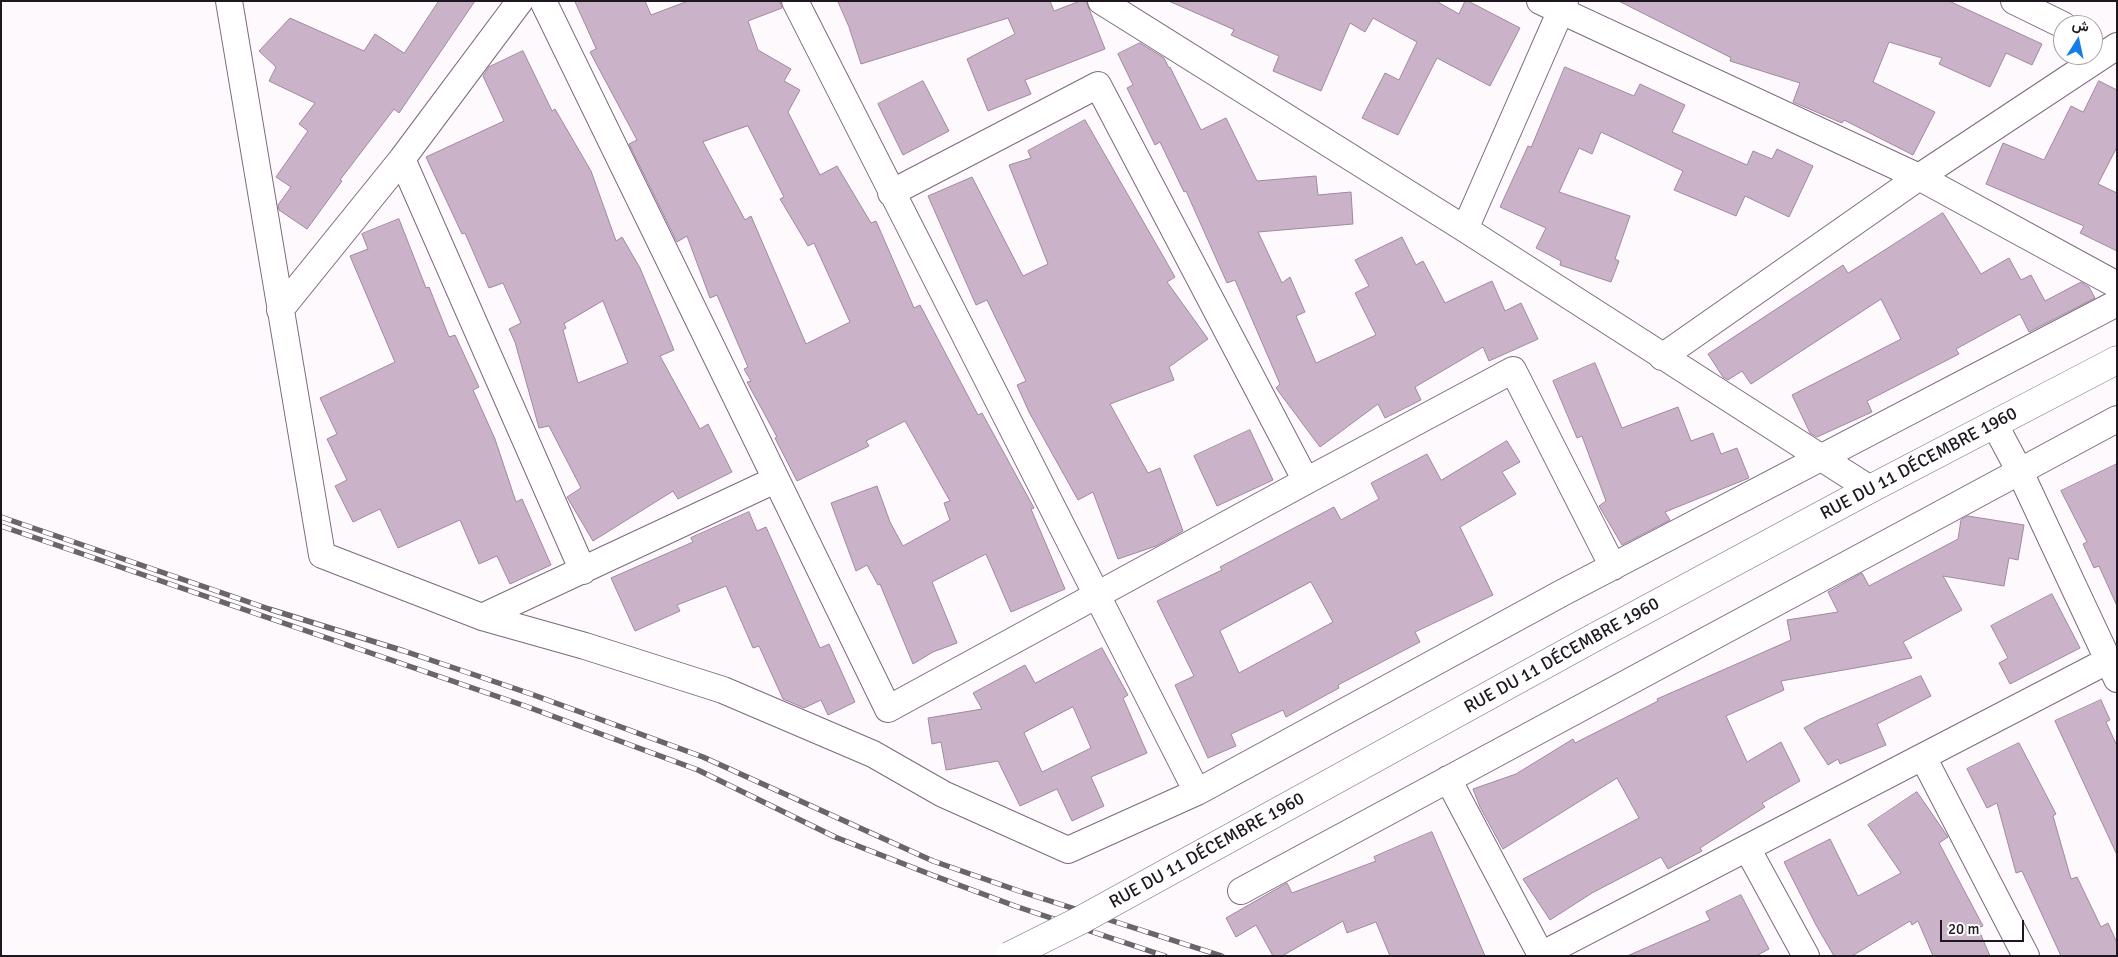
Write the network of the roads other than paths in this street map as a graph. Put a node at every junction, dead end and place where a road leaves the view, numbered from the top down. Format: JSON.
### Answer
{"nodes":[{"id":1,"x":229,"y":1,"type":"edge"},
{"id":2,"x":520,"y":1,"type":"edge"},
{"id":3,"x":543,"y":1,"type":"edge"},
{"id":4,"x":795,"y":1,"type":"edge"},
{"id":5,"x":1101,"y":1,"type":"edge"},
{"id":6,"x":2014,"y":1,"type":"edge"},
{"id":7,"x":1555,"y":5,"type":"edge"},
{"id":8,"x":2053,"y":20,"type":"edge"},
{"id":9,"x":2110,"y":47,"type":"edge"},
{"id":10,"x":402,"y":159,"type":"junction"},
{"id":11,"x":1919,"y":176,"type":"junction"},
{"id":12,"x":891,"y":193,"type":"junction"},
{"id":13,"x":1466,"y":230,"type":"junction"},
{"id":14,"x":2117,"y":285,"type":"edge"},
{"id":15,"x":2117,"y":303,"type":"edge"},
{"id":16,"x":280,"y":310,"type":"junction"},
{"id":17,"x":1662,"y":357,"type":"junction"},
{"id":18,"x":2117,"y":360,"type":"edge"},
{"id":19,"x":2117,"y":419,"type":"edge"},
{"id":20,"x":1995,"y":425,"type":"junction"},
{"id":21,"x":1822,"y":458,"type":"junction"},
{"id":22,"x":2020,"y":472,"type":"junction"},
{"id":23,"x":775,"y":480,"type":"junction"},
{"id":24,"x":1306,"y":481,"type":"junction"},
{"id":25,"x":1870,"y":489,"type":"junction"},
{"id":26,"x":1613,"y":567,"type":"junction"},
{"id":27,"x":583,"y":571,"type":"junction"},
{"id":28,"x":1098,"y":595,"type":"junction"},
{"id":29,"x":482,"y":617,"type":"junction"},
{"id":30,"x":2112,"y":670,"type":"edge"},
{"id":31,"x":1923,"y":757,"type":"junction"},
{"id":32,"x":1448,"y":779,"type":"junction"},
{"id":33,"x":1196,"y":792,"type":"junction"},
{"id":34,"x":1747,"y":848,"type":"junction"},
{"id":35,"x":1242,"y":891,"type":"dead end"},
{"id":36,"x":1009,"y":956,"type":"edge"},
{"id":37,"x":1806,"y":956,"type":"edge"},
{"id":38,"x":2026,"y":956,"type":"edge"}],
"edges":[{"from":1,"to":16,"type":"street"},
{"from":2,"to":10,"type":"street"},
{"from":3,"to":23,"type":"street"},
{"from":4,"to":12,"type":"street"},
{"from":5,"to":13,"type":"street"},
{"from":6,"to":8,"type":"street"},
{"from":7,"to":11,"type":"street"},
{"from":7,"to":13,"type":"street"},
{"from":9,"to":11,"type":"street"},
{"from":10,"to":16,"type":"street"},
{"from":10,"to":27,"type":"street"},
{"from":11,"to":14,"type":"street"},
{"from":11,"to":17,"type":"street"},
{"from":12,"to":24,"type":"street"},
{"from":12,"to":28,"type":"street"},
{"from":13,"to":17,"type":"street"},
{"from":15,"to":21,"type":"street"},
{"from":16,"to":29,"type":"street"},
{"from":17,"to":21,"type":"street"},
{"from":18,"to":20,"type":"main road","name":"RUE DU 11 DÉCEMBRE 1960"},
{"from":19,"to":22,"type":"street"},
{"from":20,"to":22,"type":"street"},
{"from":20,"to":25,"type":"main road","name":"RUE DU 11 DÉCEMBRE 1960"},
{"from":21,"to":25,"type":"street"},
{"from":21,"to":26,"type":"street"},
{"from":22,"to":30,"type":"street"},
{"from":22,"to":32,"type":"street"},
{"from":23,"to":27,"type":"street"},
{"from":23,"to":28,"type":"street"},
{"from":24,"to":26,"type":"street"},
{"from":24,"to":28,"type":"street"},
{"from":25,"to":36,"type":"main road","name":"RUE DU 11 DÉCEMBRE 1960","bridge":true},
{"from":26,"to":33,"type":"street"},
{"from":27,"to":29,"type":"street"},
{"from":28,"to":33,"type":"street"},
{"from":29,"to":33,"type":"street"},
{"from":30,"to":31,"type":"street"},
{"from":31,"to":34,"type":"street"},
{"from":31,"to":38,"type":"street"},
{"from":32,"to":34,"type":"street"},
{"from":32,"to":35,"type":"street"},
{"from":34,"to":37,"type":"street"}]}
